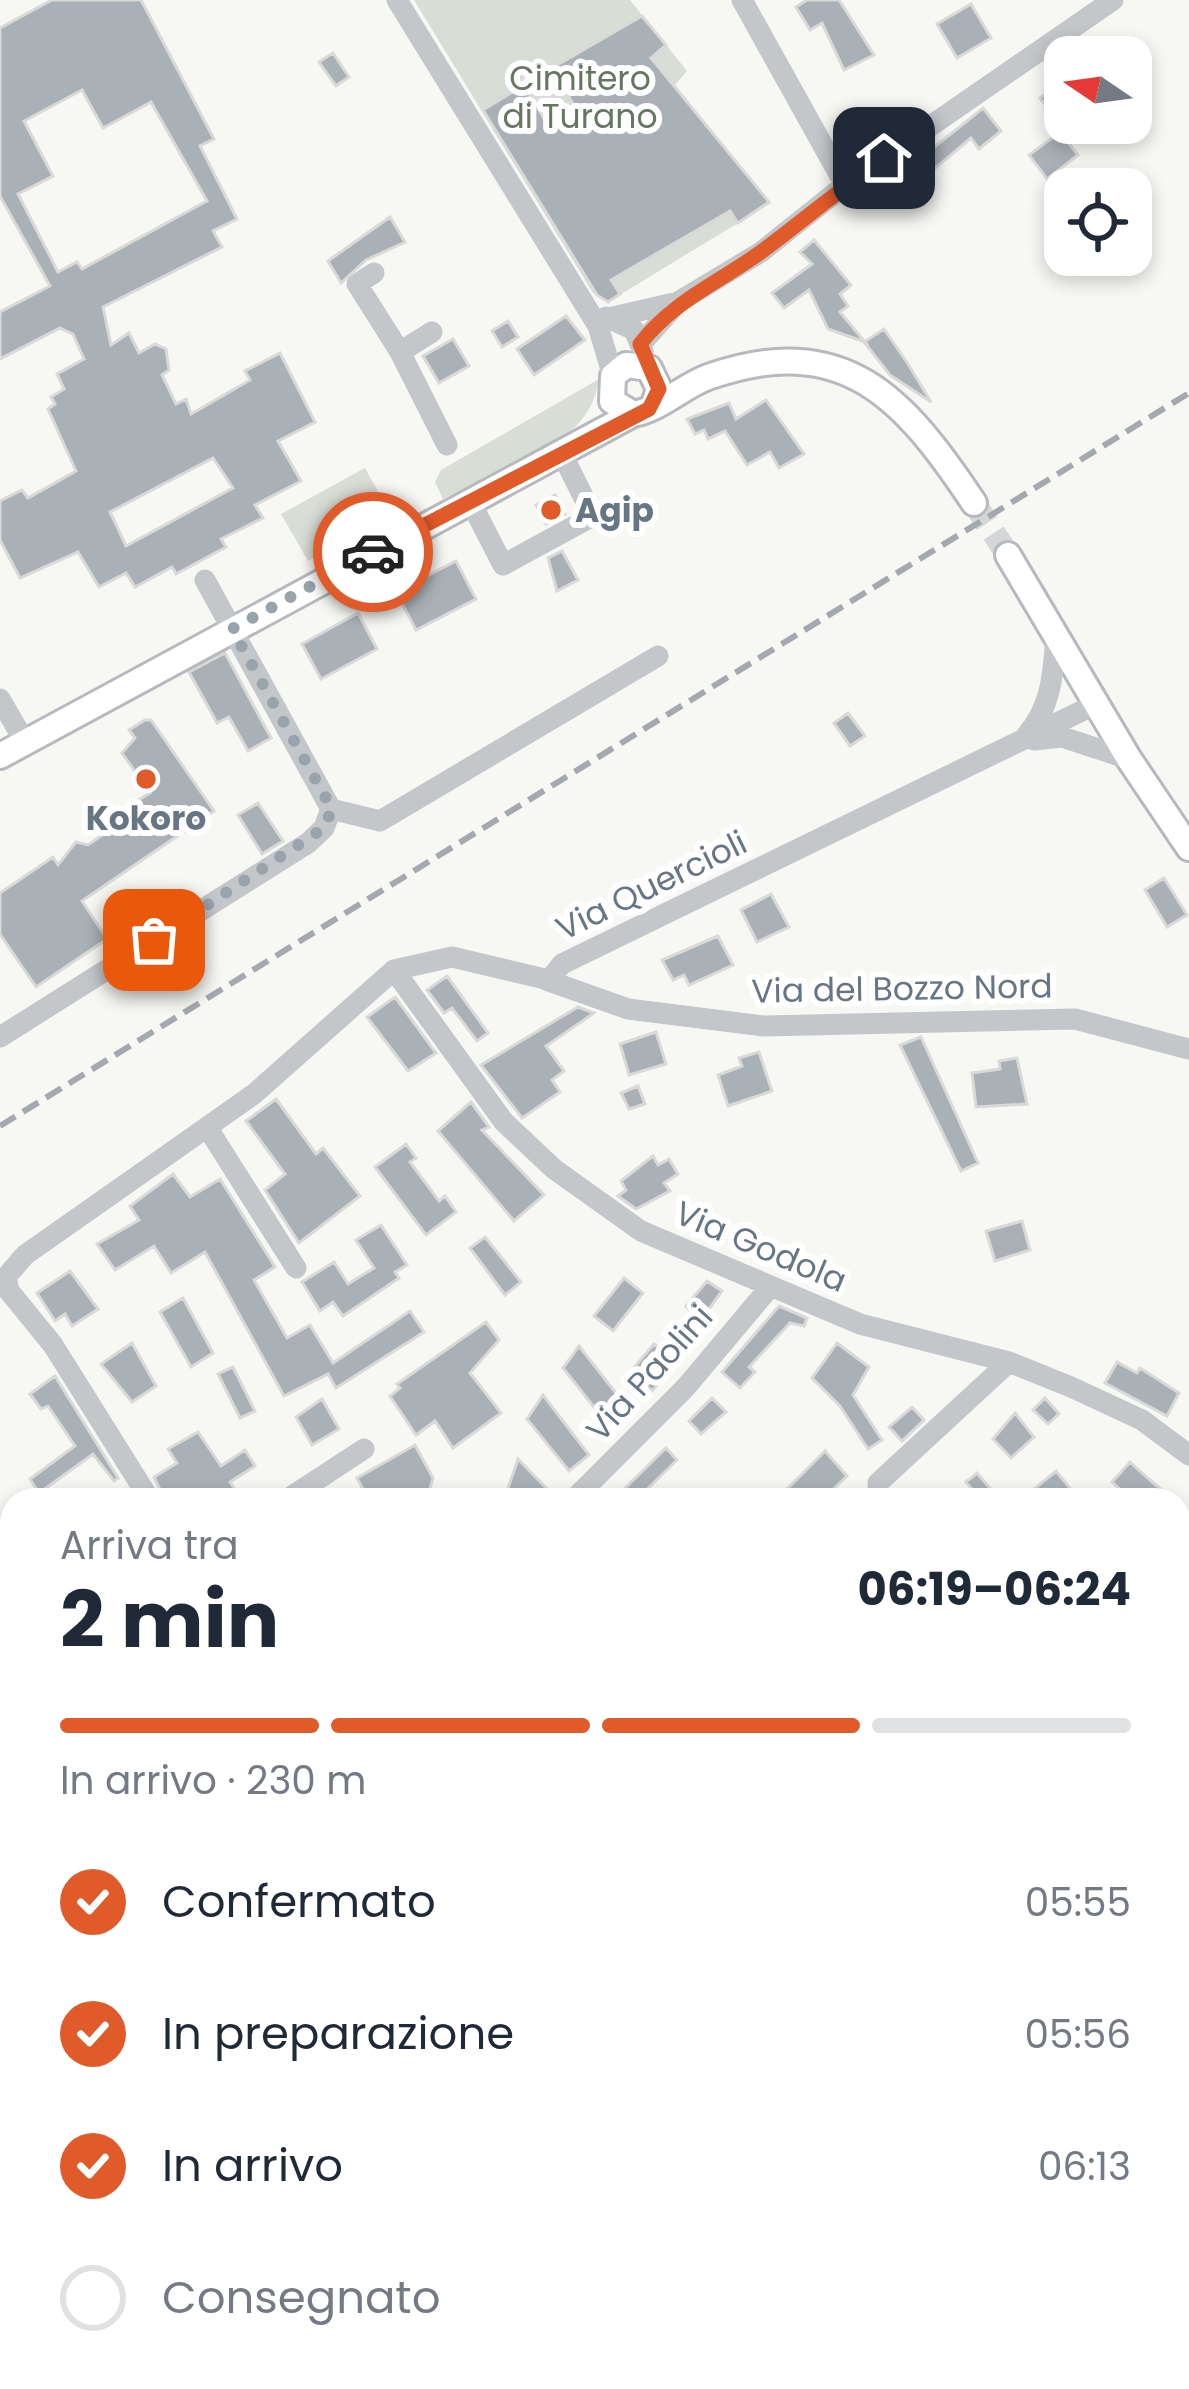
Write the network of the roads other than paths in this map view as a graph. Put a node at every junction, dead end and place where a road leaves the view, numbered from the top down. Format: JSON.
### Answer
{"nodes":[{"id":1,"x":397,"y":0,"type":"edge"},
{"id":2,"x":742,"y":0,"type":"edge"},
{"id":3,"x":1113,"y":0,"type":"edge"},
{"id":4,"x":845,"y":185,"type":"junction"},
{"id":5,"x":374,"y":273,"type":"dead end"},
{"id":6,"x":678,"y":302,"type":"junction"},
{"id":7,"x":602,"y":317,"type":"junction"},
{"id":8,"x":432,"y":332,"type":"dead end"},
{"id":9,"x":400,"y":352,"type":"junction"},
{"id":10,"x":648,"y":362,"type":"junction"},
{"id":11,"x":702,"y":379,"type":"junction"},
{"id":12,"x":628,"y":399,"type":"junction"},
{"id":13,"x":447,"y":445,"type":"dead end"},
{"id":14,"x":572,"y":447,"type":"junction"},
{"id":15,"x":470,"y":501,"type":"junction"},
{"id":16,"x":974,"y":503,"type":"tunnel mouth"},
{"id":17,"x":1008,"y":555,"type":"tunnel mouth"},
{"id":18,"x":205,"y":580,"type":"dead end"},
{"id":19,"x":232,"y":629,"type":"junction"},
{"id":20,"x":1056,"y":635,"type":"junction"},
{"id":21,"x":658,"y":656,"type":"dead end"},
{"id":22,"x":0,"y":699,"type":"edge"},
{"id":23,"x":1096,"y":704,"type":"junction"},
{"id":24,"x":1021,"y":741,"type":"junction"},
{"id":25,"x":25,"y":742,"type":"junction"},
{"id":26,"x":0,"y":756,"type":"edge"},
{"id":27,"x":1129,"y":759,"type":"junction"},
{"id":28,"x":332,"y":809,"type":"junction"},
{"id":29,"x":1189,"y":848,"type":"edge"},
{"id":30,"x":394,"y":970,"type":"junction"},
{"id":31,"x":546,"y":980,"type":"junction"},
{"id":32,"x":0,"y":1037,"type":"edge"},
{"id":33,"x":1189,"y":1049,"type":"edge"},
{"id":34,"x":207,"y":1127,"type":"junction"},
{"id":35,"x":296,"y":1268,"type":"dead end"},
{"id":36,"x":770,"y":1287,"type":"junction"},
{"id":37,"x":1009,"y":1362,"type":"junction"},
{"id":38,"x":364,"y":1448,"type":"dead end"},
{"id":39,"x":1189,"y":1455,"type":"edge"},
{"id":40,"x":142,"y":1488,"type":"edge"},
{"id":41,"x":304,"y":1488,"type":"edge"},
{"id":42,"x":584,"y":1488,"type":"edge"},
{"id":43,"x":878,"y":1488,"type":"edge"}],
"edges":[{"from":1,"to":7,"type":"street"},
{"from":2,"to":4,"type":"street"},
{"from":3,"to":4,"type":"street"},
{"from":4,"to":6,"type":"street"},
{"from":5,"to":9,"type":"street"},
{"from":6,"to":7,"type":"street"},
{"from":6,"to":10,"type":"street"},
{"from":7,"to":10,"type":"street"},
{"from":7,"to":12,"type":"street"},
{"from":8,"to":9,"type":"street"},
{"from":9,"to":13,"type":"street"},
{"from":10,"to":11,"type":"main road"},
{"from":10,"to":12,"type":"main road"},
{"from":10,"to":12,"type":"main road"},
{"from":11,"to":12,"type":"main road"},
{"from":11,"to":16,"type":"main road"},
{"from":12,"to":14,"type":"main road"},
{"from":14,"to":15,"type":"main road"},
{"from":14,"to":15,"type":"street"},
{"from":15,"to":19,"type":"main road"},
{"from":17,"to":20,"type":"main road"},
{"from":18,"to":19,"type":"street"},
{"from":19,"to":25,"type":"main road"},
{"from":19,"to":28,"type":"street"},
{"from":20,"to":23,"type":"main road"},
{"from":20,"to":24,"type":"street"},
{"from":21,"to":28,"type":"street"},
{"from":22,"to":25,"type":"street"},
{"from":23,"to":24,"type":"street","name":"Via Quercioli"},
{"from":23,"to":27,"type":"main road"},
{"from":24,"to":27,"type":"street","name":"Via Quercioli"},
{"from":24,"to":31,"type":"street","name":"Via Quercioli"},
{"from":25,"to":26,"type":"main road"},
{"from":27,"to":29,"type":"main road"},
{"from":28,"to":32,"type":"street"},
{"from":30,"to":31,"type":"street","name":"Via Quercioli"},
{"from":30,"to":34,"type":"street","name":"Via Quercioli"},
{"from":30,"to":36,"type":"street","name":"Via Godola"},
{"from":31,"to":33,"type":"street","name":"Via del Bozzo Nord"},
{"from":34,"to":35,"type":"street"},
{"from":34,"to":40,"type":"street","name":"Via Quercioli"},
{"from":36,"to":37,"type":"street","name":"Via Godola"},
{"from":36,"to":42,"type":"street","name":"Via Paolini"},
{"from":37,"to":39,"type":"street","name":"Via Godola"},
{"from":37,"to":43,"type":"street"},
{"from":38,"to":41,"type":"street"}]}
